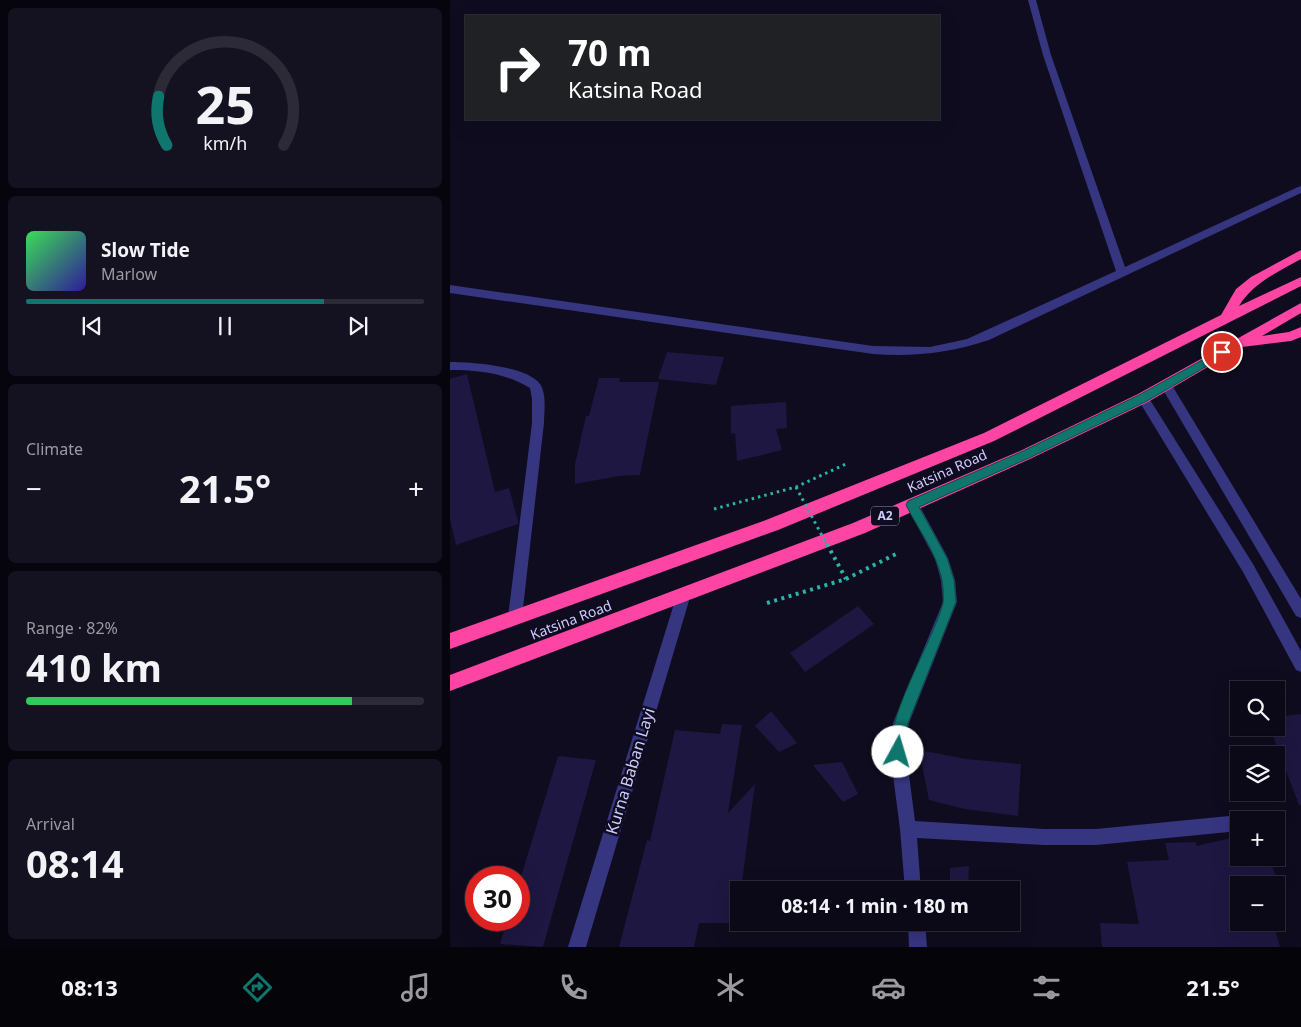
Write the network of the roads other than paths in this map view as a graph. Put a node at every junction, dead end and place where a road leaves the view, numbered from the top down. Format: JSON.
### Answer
{"nodes":[{"id":1,"x":1032,"y":0,"type":"edge"},
{"id":2,"x":1301,"y":190,"type":"edge"},
{"id":3,"x":1301,"y":254,"type":"edge"},
{"id":4,"x":1122,"y":273,"type":"junction"},
{"id":5,"x":1301,"y":281,"type":"edge"},
{"id":6,"x":450,"y":289,"type":"edge"},
{"id":7,"x":1301,"y":307,"type":"edge"},
{"id":8,"x":1225,"y":320,"type":"junction"},
{"id":9,"x":1301,"y":332,"type":"edge"},
{"id":10,"x":1236,"y":344,"type":"junction"},
{"id":11,"x":450,"y":366,"type":"edge"},
{"id":12,"x":1166,"y":385,"type":"junction"},
{"id":13,"x":1143,"y":398,"type":"junction"},
{"id":14,"x":912,"y":505,"type":"junction"},
{"id":15,"x":684,"y":594,"type":"junction"},
{"id":16,"x":1301,"y":612,"type":"edge"},
{"id":17,"x":515,"y":617,"type":"junction"},
{"id":18,"x":450,"y":641,"type":"edge"},
{"id":19,"x":1301,"y":664,"type":"edge"},
{"id":20,"x":450,"y":683,"type":"edge"},
{"id":21,"x":1230,"y":824,"type":"edge"},
{"id":22,"x":908,"y":829,"type":"junction"},
{"id":23,"x":912,"y":881,"type":"edge"},
{"id":24,"x":917,"y":931,"type":"edge"},
{"id":25,"x":577,"y":947,"type":"edge"},
{"id":26,"x":918,"y":947,"type":"edge"}],
"edges":[{"from":1,"to":4,"type":"street"},
{"from":2,"to":4,"type":"street"},
{"from":3,"to":8,"type":"highway"},
{"from":4,"to":6,"type":"street"},
{"from":5,"to":8,"type":"highway","name":"Katsina Road","number":"A2"},
{"from":7,"to":10,"type":"highway","name":"Katsina Road","number":"A2"},
{"from":8,"to":17,"type":"highway","name":"Katsina Road","number":"A2"},
{"from":9,"to":10,"type":"highway"},
{"from":10,"to":12,"type":"highway","name":"Katsina Road","number":"A2"},
{"from":11,"to":17,"type":"street"},
{"from":12,"to":13,"type":"highway","name":"Katsina Road","number":"A2"},
{"from":12,"to":16,"type":"street"},
{"from":13,"to":14,"type":"highway","name":"Katsina Road","number":"A2"},
{"from":13,"to":19,"type":"street"},
{"from":14,"to":15,"type":"highway","name":"Katsina Road","number":"A2"},
{"from":14,"to":22,"type":"street"},
{"from":15,"to":20,"type":"highway","name":"Katsina Road","number":"A2"},
{"from":15,"to":25,"type":"street","name":"Kurna Baban Layi"},
{"from":17,"to":18,"type":"highway","name":"Katsina Road","number":"A2"},
{"from":21,"to":22,"type":"street"},
{"from":22,"to":23,"type":"street"},
{"from":24,"to":26,"type":"street"}]}
